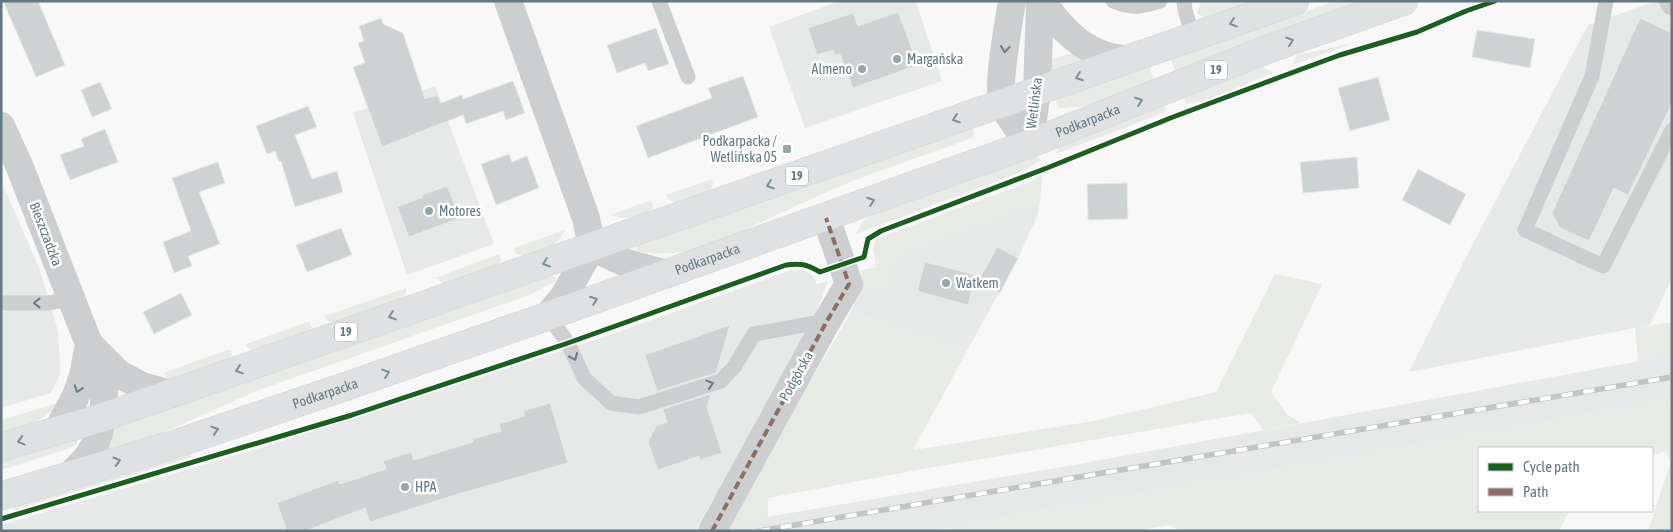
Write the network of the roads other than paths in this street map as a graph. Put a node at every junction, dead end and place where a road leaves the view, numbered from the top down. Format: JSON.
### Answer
{"nodes":[{"id":1,"x":508,"y":1,"type":"edge"},
{"id":2,"x":659,"y":1,"type":"edge"},
{"id":3,"x":1012,"y":1,"type":"edge"},
{"id":4,"x":1041,"y":1,"type":"edge"},
{"id":5,"x":1113,"y":1,"type":"edge"},
{"id":6,"x":1160,"y":1,"type":"edge"},
{"id":7,"x":1184,"y":1,"type":"edge"},
{"id":8,"x":1295,"y":1,"type":"edge"},
{"id":9,"x":1404,"y":1,"type":"edge"},
{"id":10,"x":1606,"y":1,"type":"edge"},
{"id":11,"x":1666,"y":1,"type":"edge"},
{"id":12,"x":1672,"y":8,"type":"edge"},
{"id":13,"x":1192,"y":38,"type":"junction"},
{"id":14,"x":1126,"y":60,"type":"junction"},
{"id":15,"x":688,"y":77,"type":"dead end"},
{"id":16,"x":1037,"y":93,"type":"junction"},
{"id":17,"x":1002,"y":103,"type":"junction"},
{"id":18,"x":1,"y":126,"type":"edge"},
{"id":19,"x":1672,"y":130,"type":"edge"},
{"id":20,"x":1029,"y":144,"type":"junction"},
{"id":21,"x":826,"y":218,"type":"junction"},
{"id":22,"x":592,"y":247,"type":"junction"},
{"id":23,"x":668,"y":274,"type":"junction"},
{"id":24,"x":72,"y":299,"type":"junction"},
{"id":25,"x":1,"y":303,"type":"edge"},
{"id":26,"x":548,"y":316,"type":"junction"},
{"id":27,"x":826,"y":321,"type":"junction"},
{"id":28,"x":94,"y":350,"type":"junction"},
{"id":29,"x":171,"y":394,"type":"junction"},
{"id":30,"x":101,"y":418,"type":"junction"},
{"id":31,"x":57,"y":431,"type":"junction"},
{"id":32,"x":1,"y":447,"type":"edge"},
{"id":33,"x":70,"y":476,"type":"junction"},
{"id":34,"x":1,"y":496,"type":"edge"},
{"id":35,"x":712,"y":531,"type":"edge"}],
"edges":[{"from":1,"to":22,"type":"street"},
{"from":2,"to":15,"type":"lane"},
{"from":3,"to":17,"type":"street","one_way":true},
{"from":4,"to":14,"type":"street","name":"Wetlińska"},
{"from":4,"to":16,"type":"street","name":"Wetlińska"},
{"from":5,"to":6,"type":"lane"},
{"from":7,"to":13,"type":"lane"},
{"from":8,"to":13,"type":"main road","number":"19","one_way":true},
{"from":20,"to":9,"type":"main road","name":"Podkarpacka","number":"19","one_way":true},
{"from":10,"to":19,"type":"lane"},
{"from":11,"to":12,"type":"lane"},
{"from":13,"to":14,"type":"main road","number":"19"},
{"from":14,"to":16,"type":"main road","number":"19","one_way":true},
{"from":16,"to":17,"type":"main road","number":"19"},
{"from":16,"to":20,"type":"street","name":"Wetlińska"},
{"from":17,"to":20,"type":"street","name":"Wetlińska"},
{"from":17,"to":22,"type":"main road","number":"19","one_way":true},
{"from":18,"to":24,"type":"street","name":"Bieszczadzka"},
{"from":21,"to":20,"type":"main road","name":"Podkarpacka","number":"19","one_way":true},
{"from":21,"to":23,"type":"main road","name":"Podkarpacka","number":"19"},
{"from":21,"to":27,"type":"street","name":"Podgórska"},
{"from":22,"to":23,"type":"street"},
{"from":22,"to":26,"type":"street"},
{"from":22,"to":29,"type":"main road","number":"19","one_way":true},
{"from":26,"to":23,"type":"main road","name":"Podkarpacka","number":"19","one_way":true},
{"from":24,"to":25,"type":"lane","one_way":true},
{"from":24,"to":28,"type":"street","name":"Bieszczadzka"},
{"from":26,"to":27,"type":"lane","one_way":true},
{"from":33,"to":26,"type":"main road","name":"Podkarpacka","number":"19","one_way":true},
{"from":27,"to":35,"type":"street","name":"Podgórska"},
{"from":28,"to":29,"type":"street","name":"Bieszczadzka"},
{"from":28,"to":30,"type":"street","name":"Bieszczadzka"},
{"from":28,"to":31,"type":"street","name":"Bieszczadzka","one_way":true},
{"from":29,"to":30,"type":"main road","number":"19"},
{"from":30,"to":31,"type":"main road","number":"19"},
{"from":30,"to":33,"type":"street","name":"Bieszczadzka"},
{"from":31,"to":32,"type":"main road","number":"19","one_way":true},
{"from":33,"to":34,"type":"main road","name":"Podkarpacka","number":"19"}]}
